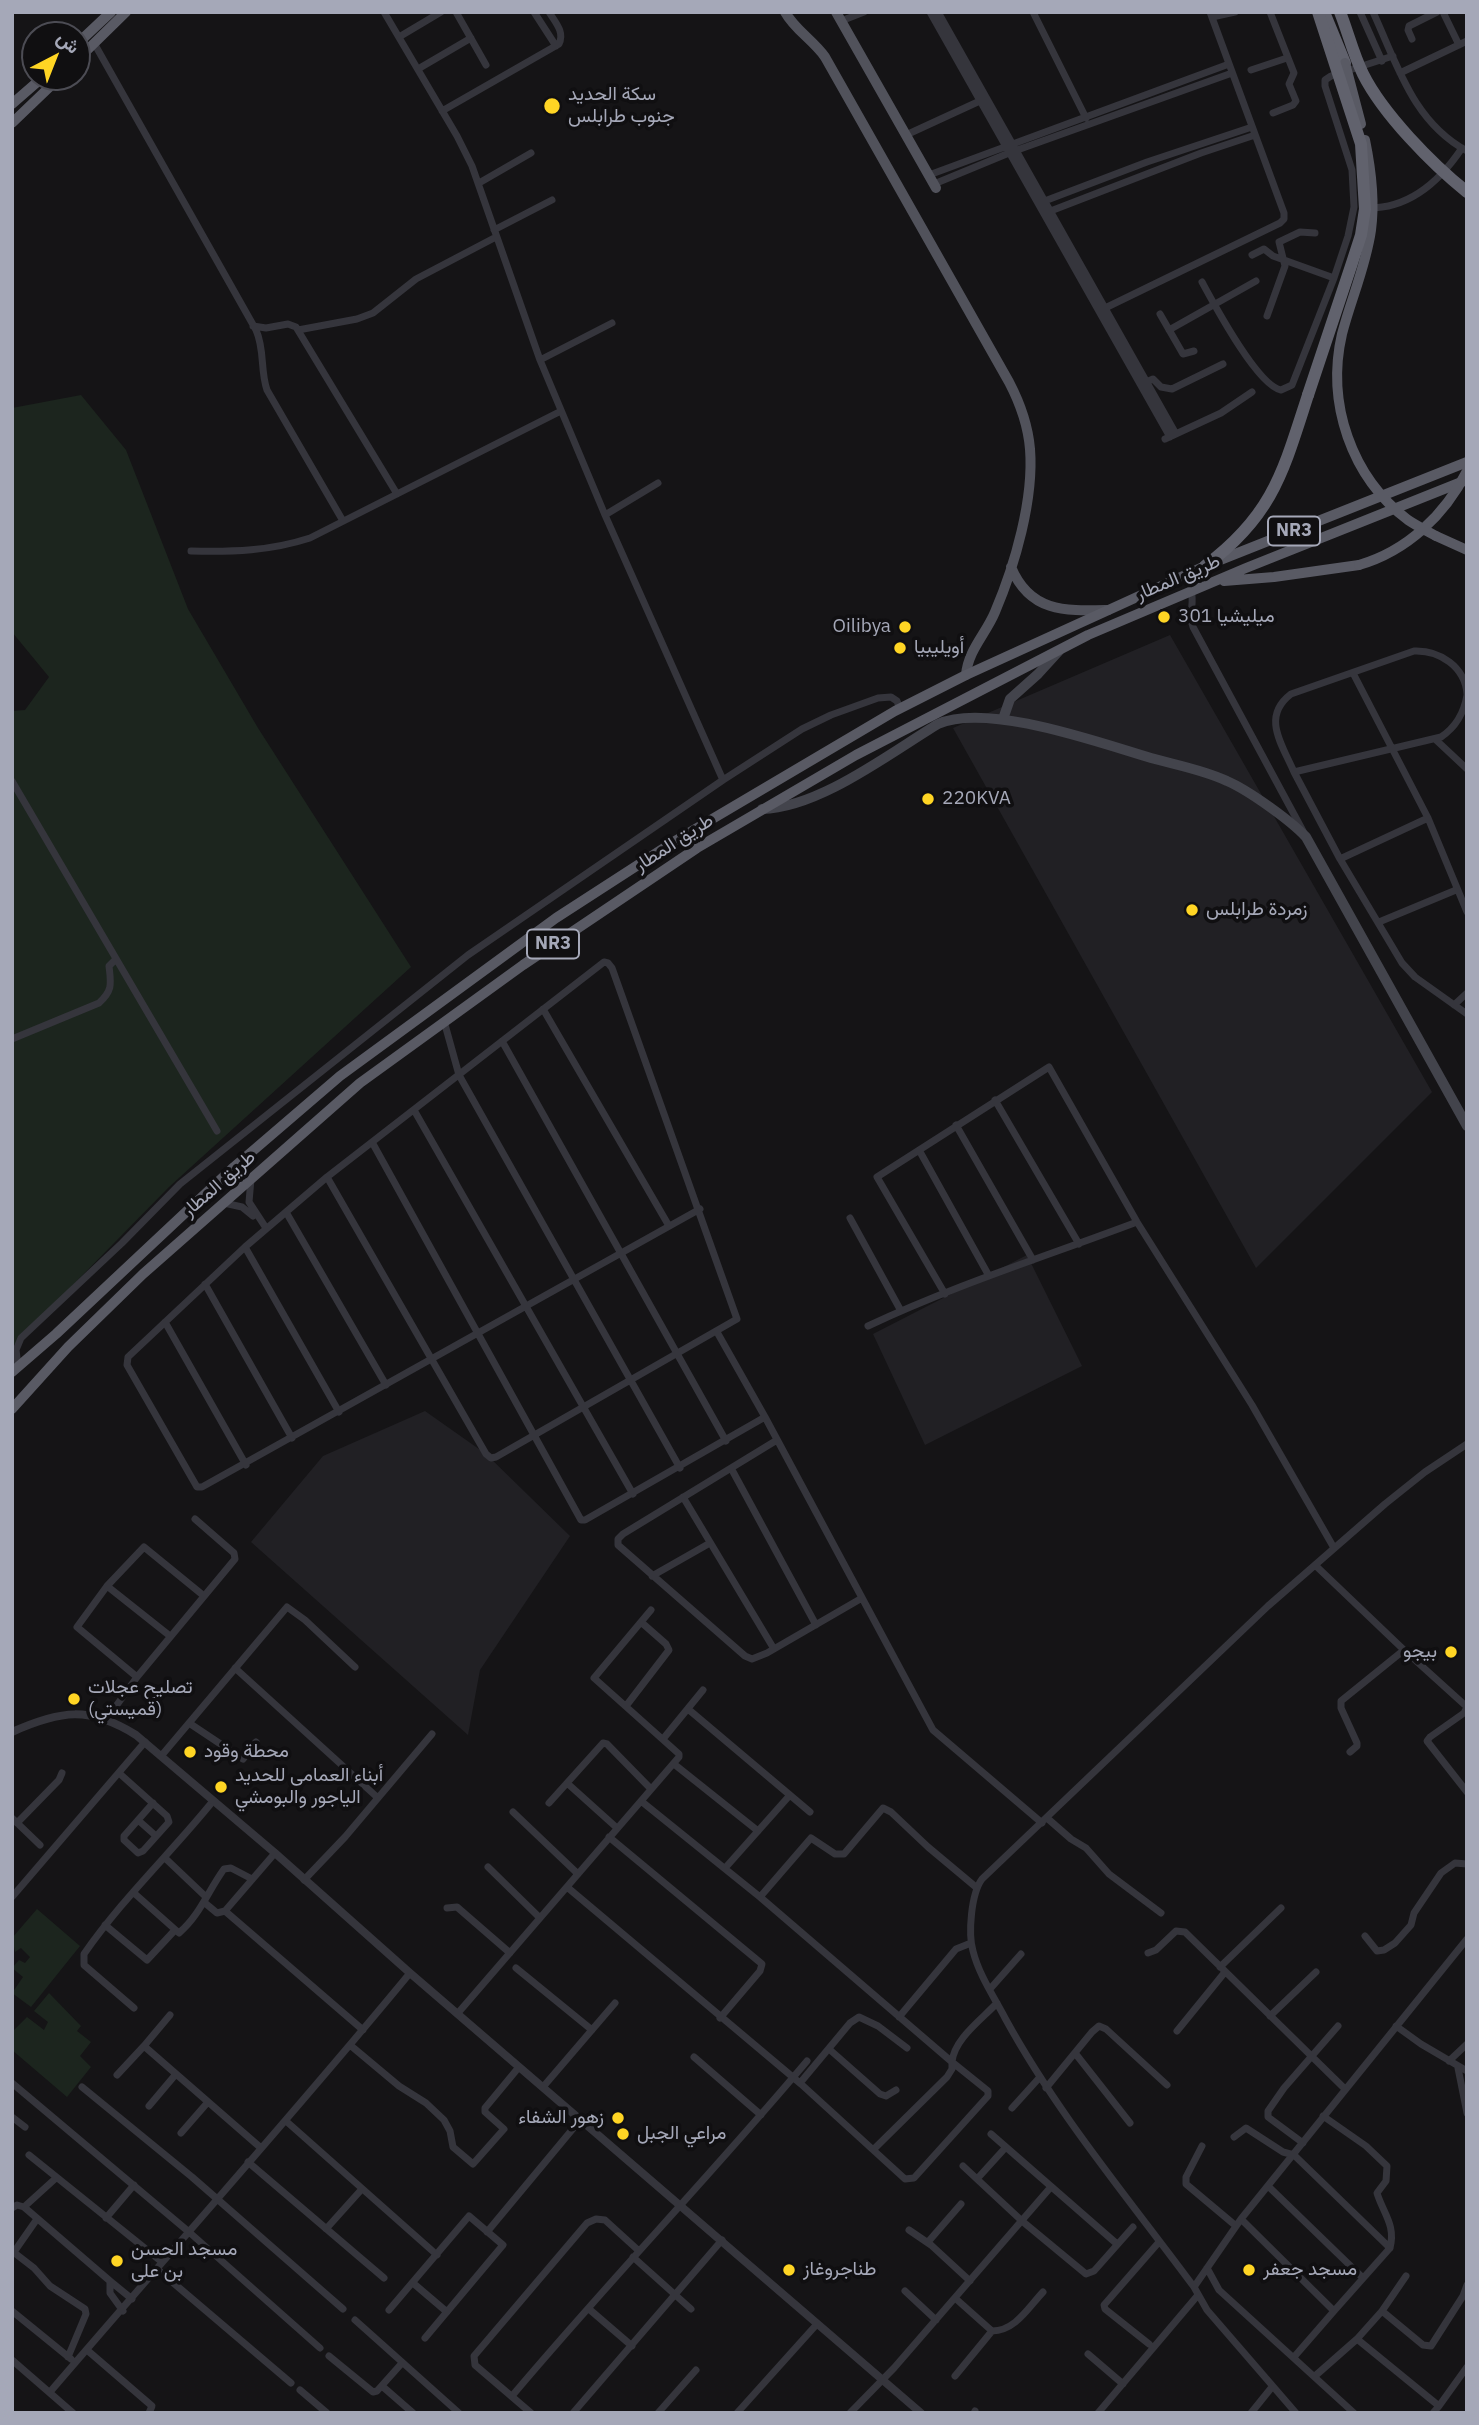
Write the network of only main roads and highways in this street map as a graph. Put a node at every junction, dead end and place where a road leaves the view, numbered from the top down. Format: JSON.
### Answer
{"nodes":[{"id":1,"x":111,"y":12,"type":"edge"},
{"id":2,"x":126,"y":12,"type":"edge"},
{"id":3,"x":785,"y":12,"type":"edge"},
{"id":4,"x":1318,"y":12,"type":"edge"},
{"id":5,"x":1324,"y":12,"type":"edge"},
{"id":6,"x":1340,"y":12,"type":"edge"},
{"id":7,"x":838,"y":17,"type":"edge"},
{"id":8,"x":91,"y":31,"type":"edge"},
{"id":9,"x":91,"y":46,"type":"edge"},
{"id":10,"x":1345,"y":63,"type":"joint"},
{"id":11,"x":27,"y":91,"type":"edge"},
{"id":12,"x":45,"y":91,"type":"edge"},
{"id":13,"x":12,"y":104,"type":"edge"},
{"id":14,"x":12,"y":123,"type":"edge"},
{"id":15,"x":1454,"y":181,"type":"junction"},
{"id":16,"x":933,"y":182,"type":"road end"},
{"id":17,"x":1467,"y":192,"type":"edge"},
{"id":18,"x":1467,"y":198,"type":"edge"},
{"id":19,"x":1467,"y":462,"type":"edge"},
{"id":20,"x":1467,"y":471,"type":"edge"},
{"id":21,"x":1467,"y":480,"type":"edge"},
{"id":22,"x":1467,"y":550,"type":"edge"},
{"id":23,"x":1205,"y":566,"type":"junction"},
{"id":24,"x":1011,"y":567,"type":"junction"},
{"id":25,"x":1214,"y":582,"type":"junction"},
{"id":26,"x":1108,"y":610,"type":"junction"},
{"id":27,"x":1059,"y":650,"type":"junction"},
{"id":28,"x":966,"y":675,"type":"junction"},
{"id":29,"x":1003,"y":719,"type":"junction"},
{"id":30,"x":762,"y":809,"type":"junction"},
{"id":31,"x":1465,"y":1120,"type":"edge"},
{"id":32,"x":89,"y":1326,"type":"junction"},
{"id":33,"x":53,"y":1336,"type":"junction"},
{"id":34,"x":15,"y":1369,"type":"edge"},
{"id":35,"x":12,"y":1377,"type":"edge"},
{"id":36,"x":12,"y":1398,"type":"edge"},
{"id":37,"x":12,"y":1409,"type":"edge"}],
"edges":[{"from":1,"to":8,"type":"highway"},
{"from":2,"to":9,"type":"highway"},
{"from":3,"to":24,"type":"main road"},
{"from":4,"to":23,"type":"highway","bridge":true},
{"from":5,"to":10,"type":"highway"},
{"from":6,"to":15,"type":"highway","bridge":true},
{"from":7,"to":16,"type":"main road"},
{"from":10,"to":22,"type":"highway","bridge":true},
{"from":11,"to":13,"type":"highway"},
{"from":12,"to":14,"type":"highway"},
{"from":15,"to":17,"type":"highway","bridge":true},
{"from":15,"to":18,"type":"highway","bridge":true},
{"from":19,"to":23,"type":"highway","name":"طريق المطار","number":"NR3"},
{"from":20,"to":25,"type":"highway","bridge":true},
{"from":21,"to":25,"type":"highway","name":"طريق المطار","number":"NR3"},
{"from":23,"to":26,"type":"highway","name":"طريق المطار","number":"NR3"},
{"from":24,"to":26,"type":"main road"},
{"from":24,"to":28,"type":"main road"},
{"from":25,"to":27,"type":"highway","name":"طريق المطار","number":"NR3"},
{"from":26,"to":28,"type":"highway","name":"طريق المطار","number":"NR3"},
{"from":27,"to":29,"type":"main road"},
{"from":27,"to":30,"type":"highway","name":"طريق المطار","number":"NR3"},
{"from":28,"to":33,"type":"highway","name":"طريق المطار","number":"NR3"},
{"from":29,"to":30,"type":"main road"},
{"from":29,"to":31,"type":"main road"},
{"from":30,"to":32,"type":"highway","name":"طريق المطار","number":"NR3"},
{"from":32,"to":36,"type":"highway"},
{"from":32,"to":37,"type":"highway","name":"طريق المطار","number":"NR3"},
{"from":33,"to":34,"type":"highway","name":"طريق المطار","number":"NR3"},
{"from":33,"to":35,"type":"highway"}]}
